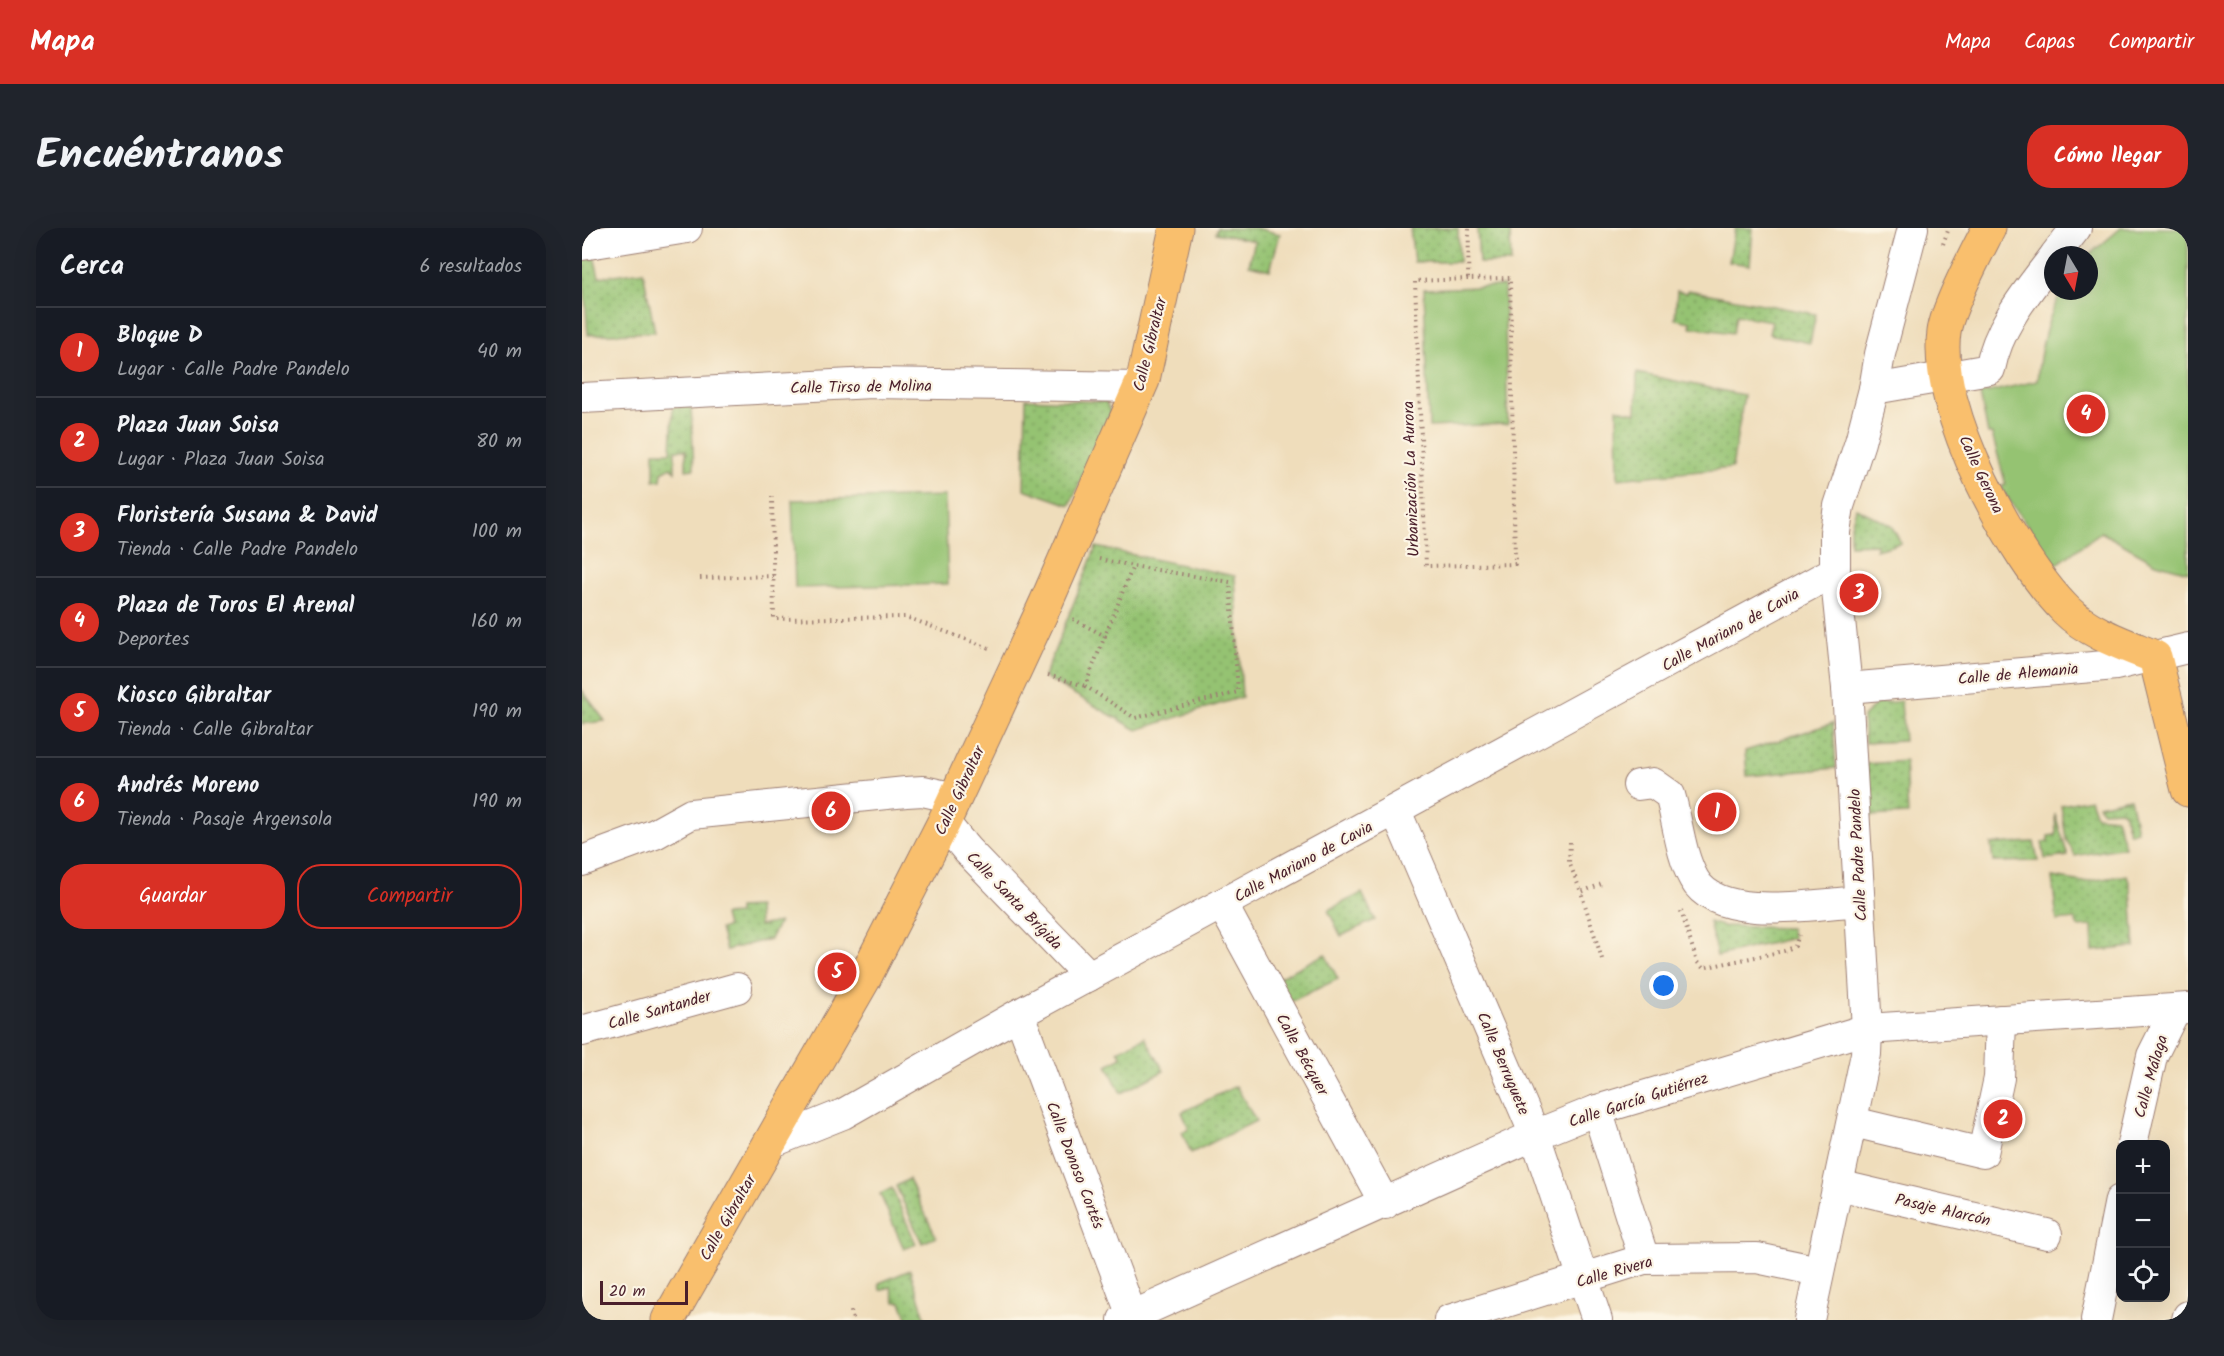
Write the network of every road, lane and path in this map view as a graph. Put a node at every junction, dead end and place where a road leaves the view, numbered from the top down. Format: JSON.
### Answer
{"nodes":[{"id":1,"x":687,"y":228,"type":"edge"},
{"id":2,"x":1176,"y":228,"type":"edge"},
{"id":3,"x":1469,"y":228,"type":"edge"},
{"id":4,"x":1913,"y":228,"type":"edge"},
{"id":5,"x":1988,"y":228,"type":"edge"},
{"id":6,"x":2076,"y":228,"type":"edge"},
{"id":7,"x":582,"y":245,"type":"edge"},
{"id":8,"x":2062,"y":246,"type":"edge"},
{"id":9,"x":2044,"y":270,"type":"edge"},
{"id":10,"x":1468,"y":279,"type":"junction"},
{"id":11,"x":1946,"y":375,"type":"junction"},
{"id":12,"x":1140,"y":387,"type":"junction"},
{"id":13,"x":1874,"y":389,"type":"junction"},
{"id":14,"x":582,"y":398,"type":"edge"},
{"id":15,"x":772,"y":496,"type":"dead end"},
{"id":16,"x":1835,"y":572,"type":"junction"},
{"id":17,"x":773,"y":576,"type":"junction"},
{"id":18,"x":700,"y":578,"type":"dead end"},
{"id":19,"x":1046,"y":605,"type":"junction"},
{"id":20,"x":1105,"y":636,"type":"junction"},
{"id":21,"x":2188,"y":648,"type":"edge"},
{"id":22,"x":2155,"y":657,"type":"junction"},
{"id":23,"x":1019,"y":661,"type":"junction"},
{"id":24,"x":1085,"y":686,"type":"junction"},
{"id":25,"x":1847,"y":688,"type":"junction"},
{"id":26,"x":1638,"y":785,"type":"dead end"},
{"id":27,"x":2188,"y":790,"type":"edge"},
{"id":28,"x":949,"y":810,"type":"junction"},
{"id":29,"x":1396,"y":812,"type":"junction"},
{"id":30,"x":1570,"y":842,"type":"dead end"},
{"id":31,"x":582,"y":861,"type":"edge"},
{"id":32,"x":1602,"y":884,"type":"dead end"},
{"id":33,"x":1581,"y":892,"type":"junction"},
{"id":34,"x":1859,"y":901,"type":"junction"},
{"id":35,"x":1222,"y":904,"type":"junction"},
{"id":36,"x":1602,"y":959,"type":"dead end"},
{"id":37,"x":1089,"y":976,"type":"junction"},
{"id":38,"x":737,"y":988,"type":"dead end"},
{"id":39,"x":2182,"y":1009,"type":"edge"},
{"id":40,"x":1019,"y":1014,"type":"junction"},
{"id":41,"x":2001,"y":1020,"type":"junction"},
{"id":42,"x":1867,"y":1029,"type":"junction"},
{"id":43,"x":582,"y":1031,"type":"edge"},
{"id":44,"x":1597,"y":1110,"type":"junction"},
{"id":45,"x":1853,"y":1122,"type":"junction"},
{"id":46,"x":1535,"y":1135,"type":"junction"},
{"id":47,"x":2133,"y":1140,"type":"edge"},
{"id":48,"x":768,"y":1144,"type":"junction"},
{"id":49,"x":1838,"y":1185,"type":"junction"},
{"id":50,"x":1385,"y":1204,"type":"junction"},
{"id":51,"x":2116,"y":1224,"type":"edge"},
{"id":52,"x":2048,"y":1234,"type":"dead end"},
{"id":53,"x":1644,"y":1259,"type":"junction"},
{"id":54,"x":1818,"y":1271,"type":"junction"},
{"id":55,"x":1584,"y":1279,"type":"junction"},
{"id":56,"x":851,"y":1311,"type":"dead end"},
{"id":57,"x":1145,"y":1315,"type":"edge"},
{"id":58,"x":1813,"y":1319,"type":"edge"},
{"id":59,"x":668,"y":1320,"type":"edge"},
{"id":60,"x":853,"y":1320,"type":"edge"},
{"id":61,"x":1449,"y":1320,"type":"edge"},
{"id":62,"x":1597,"y":1320,"type":"edge"},
{"id":63,"x":2096,"y":1320,"type":"edge"}],
"edges":[{"from":1,"to":7,"type":"street"},
{"from":2,"to":12,"type":"main road","name":"Calle Gibraltar"},
{"from":3,"to":10,"type":"path"},
{"from":4,"to":13,"type":"street","name":"Calle Padre Pandelo"},
{"from":5,"to":11,"type":"main road","name":"Calle Gerona"},
{"from":6,"to":8,"type":"street"},
{"from":9,"to":11,"type":"street"},
{"from":10,"to":10,"type":"path","name":"Urbanización La Aurora"},
{"from":11,"to":13,"type":"street"},
{"from":11,"to":22,"type":"main road","name":"Calle Gerona"},
{"from":12,"to":14,"type":"street","name":"Calle Tirso de Molina"},
{"from":12,"to":19,"type":"main road","name":"Calle Gibraltar"},
{"from":13,"to":16,"type":"street","name":"Calle Padre Pandelo"},
{"from":15,"to":17,"type":"path"},
{"from":16,"to":25,"type":"street","name":"Calle Padre Pandelo"},
{"from":16,"to":29,"type":"street","name":"Calle Mariano de Cavia"},
{"from":17,"to":18,"type":"path"},
{"from":17,"to":23,"type":"path"},
{"from":19,"to":20,"type":"path"},
{"from":19,"to":23,"type":"main road","name":"Calle Gibraltar"},
{"from":20,"to":24,"type":"path"},
{"from":20,"to":24,"type":"path"},
{"from":21,"to":22,"type":"street","name":"Calle de Alemania"},
{"from":22,"to":25,"type":"street","name":"Calle de Alemania"},
{"from":22,"to":27,"type":"main road"},
{"from":23,"to":24,"type":"path"},
{"from":23,"to":28,"type":"main road","name":"Calle Gibraltar"},
{"from":25,"to":34,"type":"street","name":"Calle Padre Pandelo"},
{"from":26,"to":34,"type":"street"},
{"from":28,"to":31,"type":"street"},
{"from":28,"to":37,"type":"street","name":"Calle Santa Brígida"},
{"from":28,"to":48,"type":"main road","name":"Calle Gibraltar"},
{"from":29,"to":35,"type":"street","name":"Calle Mariano de Cavia"},
{"from":29,"to":46,"type":"street","name":"Calle Berruguete"},
{"from":30,"to":33,"type":"path"},
{"from":32,"to":33,"type":"path"},
{"from":33,"to":36,"type":"path"},
{"from":34,"to":42,"type":"street","name":"Calle Padre Pandelo"},
{"from":35,"to":37,"type":"street","name":"Calle Mariano de Cavia"},
{"from":35,"to":50,"type":"street","name":"Calle Bécquer"},
{"from":37,"to":40,"type":"street","name":"Calle Mariano de Cavia"},
{"from":38,"to":43,"type":"street","name":"Calle Santander"},
{"from":39,"to":41,"type":"street","name":"Calle García Gutiérrez"},
{"from":39,"to":47,"type":"street","name":"Calle Málaga"},
{"from":40,"to":48,"type":"street","name":"Calle Mariano de Cavia"},
{"from":40,"to":57,"type":"street","name":"Calle Donoso Cortés"},
{"from":41,"to":42,"type":"street","name":"Calle García Gutiérrez"},
{"from":41,"to":45,"type":"street"},
{"from":42,"to":44,"type":"street","name":"Calle García Gutiérrez"},
{"from":42,"to":45,"type":"street","name":"Calle Padre Pandelo"},
{"from":44,"to":46,"type":"street","name":"Calle García Gutiérrez"},
{"from":44,"to":53,"type":"street"},
{"from":45,"to":49,"type":"street","name":"Calle Padre Pandelo"},
{"from":46,"to":50,"type":"street","name":"Calle García Gutiérrez"},
{"from":46,"to":55,"type":"street","name":"Calle Berruguete"},
{"from":48,"to":59,"type":"main road","name":"Calle Gibraltar"},
{"from":49,"to":52,"type":"street","name":"Pasaje Alarcón"},
{"from":49,"to":54,"type":"street","name":"Calle Padre Pandelo"},
{"from":50,"to":57,"type":"street","name":"Calle García Gutiérrez"},
{"from":51,"to":63,"type":"street"},
{"from":53,"to":54,"type":"street","name":"Calle Rivera"},
{"from":53,"to":55,"type":"street","name":"Calle Rivera"},
{"from":54,"to":58,"type":"street","name":"Calle Padre Pandelo"},
{"from":55,"to":61,"type":"street","name":"Calle Rivera"},
{"from":55,"to":62,"type":"street","name":"Calle Berruguete"},
{"from":56,"to":60,"type":"path"}]}
